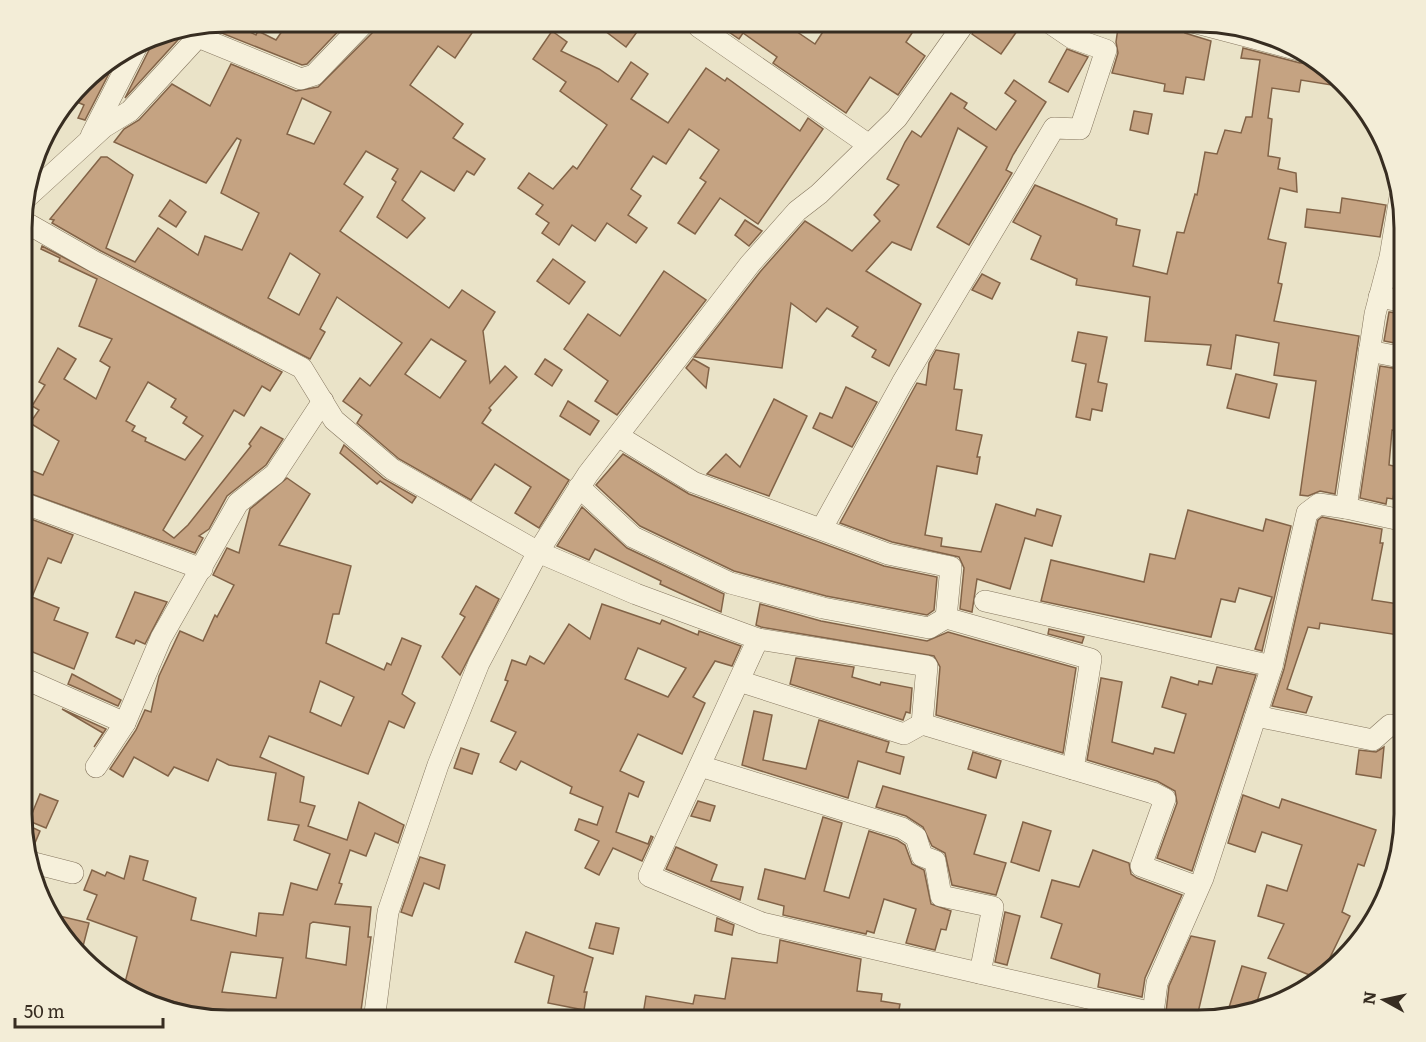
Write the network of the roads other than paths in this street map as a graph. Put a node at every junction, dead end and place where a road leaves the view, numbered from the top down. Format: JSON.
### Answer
{"nodes":[{"id":1,"x":355,"y":32,"type":"edge"},
{"id":2,"x":706,"y":32,"type":"edge"},
{"id":3,"x":958,"y":32,"type":"edge"},
{"id":4,"x":1063,"y":32,"type":"edge"},
{"id":5,"x":133,"y":56,"type":"edge"},
{"id":6,"x":88,"y":141,"type":"junction"},
{"id":7,"x":869,"y":145,"type":"junction"},
{"id":8,"x":36,"y":189,"type":"edge"},
{"id":9,"x":32,"y":226,"type":"edge"},
{"id":10,"x":1394,"y":226,"type":"edge"},
{"id":11,"x":1379,"y":297,"type":"junction"},
{"id":12,"x":1394,"y":300,"type":"edge"},
{"id":13,"x":1369,"y":351,"type":"junction"},
{"id":14,"x":1394,"y":356,"type":"edge"},
{"id":15,"x":323,"y":401,"type":"junction"},
{"id":16,"x":618,"y":436,"type":"junction"},
{"id":17,"x":579,"y":487,"type":"junction"},
{"id":18,"x":32,"y":506,"type":"edge"},
{"id":19,"x":1346,"y":508,"type":"junction"},
{"id":20,"x":1394,"y":519,"type":"edge"},
{"id":21,"x":822,"y":528,"type":"junction"},
{"id":22,"x":538,"y":552,"type":"junction"},
{"id":23,"x":202,"y":569,"type":"junction"},
{"id":24,"x":985,"y":601,"type":"dead end"},
{"id":25,"x":946,"y":618,"type":"junction"},
{"id":26,"x":758,"y":639,"type":"junction"},
{"id":27,"x":1272,"y":666,"type":"junction"},
{"id":28,"x":739,"y":681,"type":"junction"},
{"id":29,"x":32,"y":682,"type":"edge"},
{"id":30,"x":1256,"y":716,"type":"junction"},
{"id":31,"x":125,"y":723,"type":"junction"},
{"id":32,"x":922,"y":724,"type":"junction"},
{"id":33,"x":1394,"y":726,"type":"edge"},
{"id":34,"x":700,"y":766,"type":"junction"},
{"id":35,"x":96,"y":767,"type":"dead end"},
{"id":36,"x":1073,"y":769,"type":"junction"},
{"id":37,"x":38,"y":864,"type":"edge"},
{"id":38,"x":73,"y":873,"type":"dead end"},
{"id":39,"x":1198,"y":887,"type":"junction"},
{"id":40,"x":980,"y":973,"type":"junction"},
{"id":41,"x":375,"y":1010,"type":"edge"},
{"id":42,"x":1125,"y":1010,"type":"edge"},
{"id":43,"x":1154,"y":1010,"type":"edge"}],
"edges":[{"from":1,"to":6,"type":"street"},
{"from":2,"to":7,"type":"street"},
{"from":3,"to":7,"type":"street"},
{"from":4,"to":21,"type":"street"},
{"from":5,"to":6,"type":"street"},
{"from":6,"to":8,"type":"street"},
{"from":7,"to":16,"type":"street"},
{"from":9,"to":15,"type":"street"},
{"from":10,"to":11,"type":"street"},
{"from":11,"to":12,"type":"street"},
{"from":11,"to":13,"type":"street"},
{"from":13,"to":14,"type":"street"},
{"from":13,"to":19,"type":"street"},
{"from":15,"to":22,"type":"street"},
{"from":15,"to":23,"type":"street"},
{"from":16,"to":17,"type":"street"},
{"from":16,"to":21,"type":"street"},
{"from":17,"to":22,"type":"street"},
{"from":17,"to":25,"type":"street"},
{"from":18,"to":23,"type":"street"},
{"from":19,"to":20,"type":"street"},
{"from":19,"to":27,"type":"street"},
{"from":21,"to":25,"type":"street"},
{"from":22,"to":26,"type":"street"},
{"from":22,"to":41,"type":"street"},
{"from":23,"to":31,"type":"street"},
{"from":24,"to":27,"type":"street"},
{"from":25,"to":36,"type":"street"},
{"from":26,"to":28,"type":"street"},
{"from":26,"to":32,"type":"street"},
{"from":27,"to":30,"type":"street"},
{"from":28,"to":32,"type":"street"},
{"from":28,"to":34,"type":"street"},
{"from":29,"to":31,"type":"street"},
{"from":30,"to":33,"type":"street"},
{"from":30,"to":39,"type":"street"},
{"from":31,"to":35,"type":"street"},
{"from":32,"to":36,"type":"street"},
{"from":34,"to":40,"type":"street"},
{"from":34,"to":40,"type":"street"},
{"from":36,"to":39,"type":"street"},
{"from":37,"to":38,"type":"street"},
{"from":39,"to":43,"type":"street"},
{"from":40,"to":42,"type":"street"}]}
